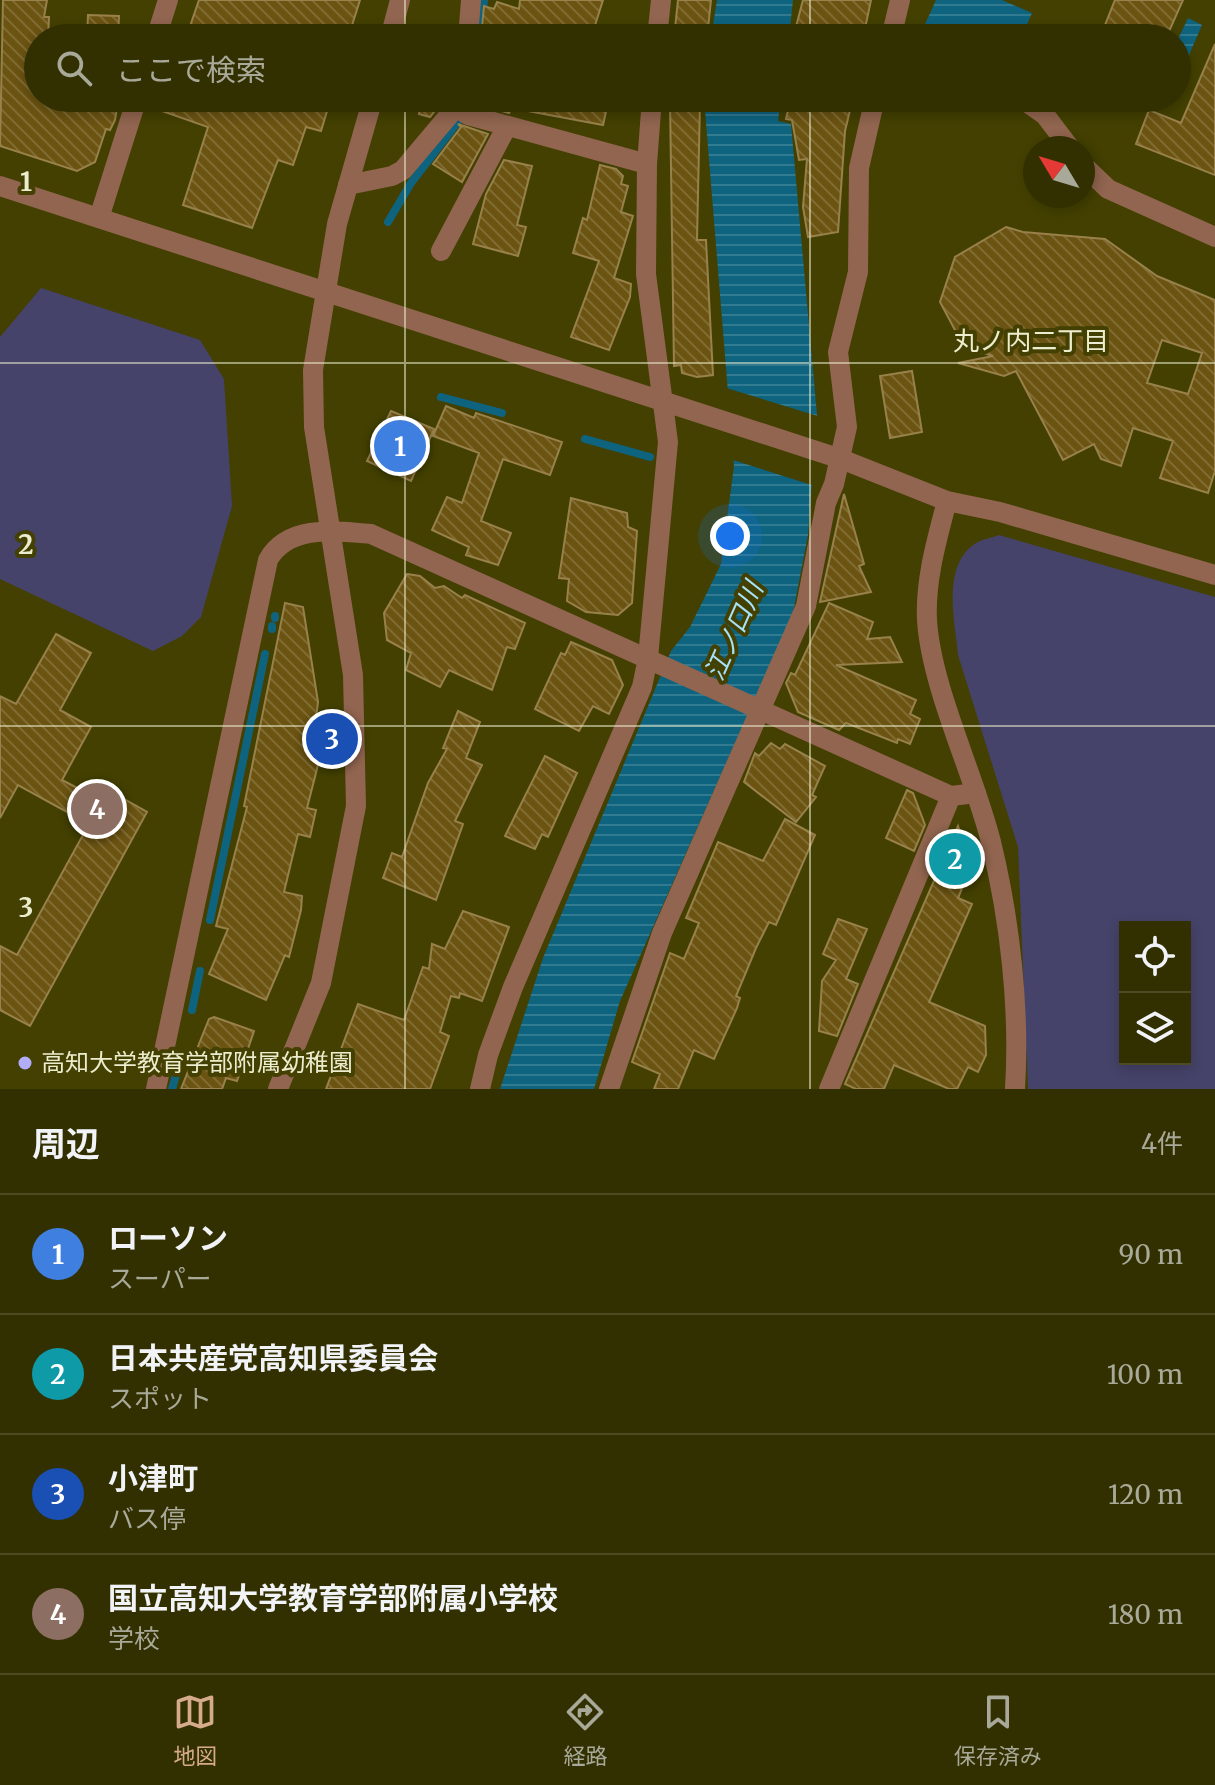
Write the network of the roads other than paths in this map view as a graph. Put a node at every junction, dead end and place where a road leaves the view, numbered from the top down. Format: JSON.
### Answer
{"nodes":[{"id":1,"x":168,"y":0,"type":"edge"},
{"id":2,"x":400,"y":0,"type":"edge"},
{"id":3,"x":471,"y":0,"type":"edge"},
{"id":4,"x":661,"y":0,"type":"edge"},
{"id":5,"x":900,"y":0,"type":"edge"},
{"id":6,"x":160,"y":24,"type":"edge"},
{"id":7,"x":394,"y":24,"type":"edge"},
{"id":8,"x":469,"y":24,"type":"edge"},
{"id":9,"x":658,"y":24,"type":"edge"},
{"id":10,"x":894,"y":24,"type":"edge"},
{"id":11,"x":133,"y":112,"type":"edge"},
{"id":12,"x":369,"y":112,"type":"edge"},
{"id":13,"x":456,"y":112,"type":"edge"},
{"id":14,"x":473,"y":112,"type":"edge"},
{"id":15,"x":651,"y":112,"type":"edge"},
{"id":16,"x":872,"y":112,"type":"edge"},
{"id":17,"x":1041,"y":112,"type":"edge"},
{"id":18,"x":507,"y":126,"type":"junction"},
{"id":19,"x":1061,"y":136,"type":"edge"},
{"id":20,"x":647,"y":164,"type":"junction"},
{"id":21,"x":1095,"y":177,"type":"edge"},
{"id":22,"x":348,"y":185,"type":"junction"},
{"id":23,"x":0,"y":186,"type":"edge"},
{"id":24,"x":99,"y":218,"type":"junction"},
{"id":25,"x":1215,"y":237,"type":"edge"},
{"id":26,"x":441,"y":251,"type":"dead end"},
{"id":27,"x":324,"y":290,"type":"junction"},
{"id":28,"x":663,"y":403,"type":"junction"},
{"id":29,"x":832,"y":457,"type":"junction"},
{"id":30,"x":947,"y":501,"type":"junction"},
{"id":31,"x":327,"y":530,"type":"junction"},
{"id":32,"x":1215,"y":575,"type":"edge"},
{"id":33,"x":656,"y":662,"type":"junction"},
{"id":34,"x":758,"y":709,"type":"junction"},
{"id":35,"x":976,"y":793,"type":"junction"},
{"id":36,"x":951,"y":796,"type":"junction"},
{"id":37,"x":156,"y":1089,"type":"edge"},
{"id":38,"x":278,"y":1089,"type":"edge"},
{"id":39,"x":480,"y":1089,"type":"edge"},
{"id":40,"x":609,"y":1089,"type":"edge"},
{"id":41,"x":829,"y":1089,"type":"edge"},
{"id":42,"x":1015,"y":1089,"type":"edge"}],
"edges":[{"from":1,"to":6,"type":"street"},
{"from":2,"to":7,"type":"street"},
{"from":3,"to":8,"type":"street"},
{"from":4,"to":9,"type":"street"},
{"from":5,"to":10,"type":"street"},
{"from":11,"to":24,"type":"street"},
{"from":12,"to":22,"type":"street"},
{"from":13,"to":22,"type":"street"},
{"from":14,"to":18,"type":"street"},
{"from":15,"to":20,"type":"street"},
{"from":16,"to":29,"type":"street"},
{"from":17,"to":19,"type":"street"},
{"from":18,"to":20,"type":"street"},
{"from":18,"to":26,"type":"street"},
{"from":20,"to":28,"type":"street"},
{"from":21,"to":25,"type":"street"},
{"from":22,"to":27,"type":"street"},
{"from":23,"to":24,"type":"street"},
{"from":24,"to":27,"type":"street"},
{"from":27,"to":28,"type":"street"},
{"from":27,"to":31,"type":"street"},
{"from":28,"to":29,"type":"street"},
{"from":28,"to":33,"type":"street"},
{"from":29,"to":30,"type":"street"},
{"from":29,"to":34,"type":"street"},
{"from":30,"to":32,"type":"street"},
{"from":30,"to":35,"type":"street"},
{"from":31,"to":33,"type":"street"},
{"from":31,"to":37,"type":"street"},
{"from":31,"to":38,"type":"street"},
{"from":33,"to":34,"type":"street"},
{"from":33,"to":39,"type":"street"},
{"from":34,"to":36,"type":"street"},
{"from":34,"to":40,"type":"street"},
{"from":35,"to":36,"type":"street"},
{"from":35,"to":42,"type":"street"},
{"from":36,"to":41,"type":"street"}]}
